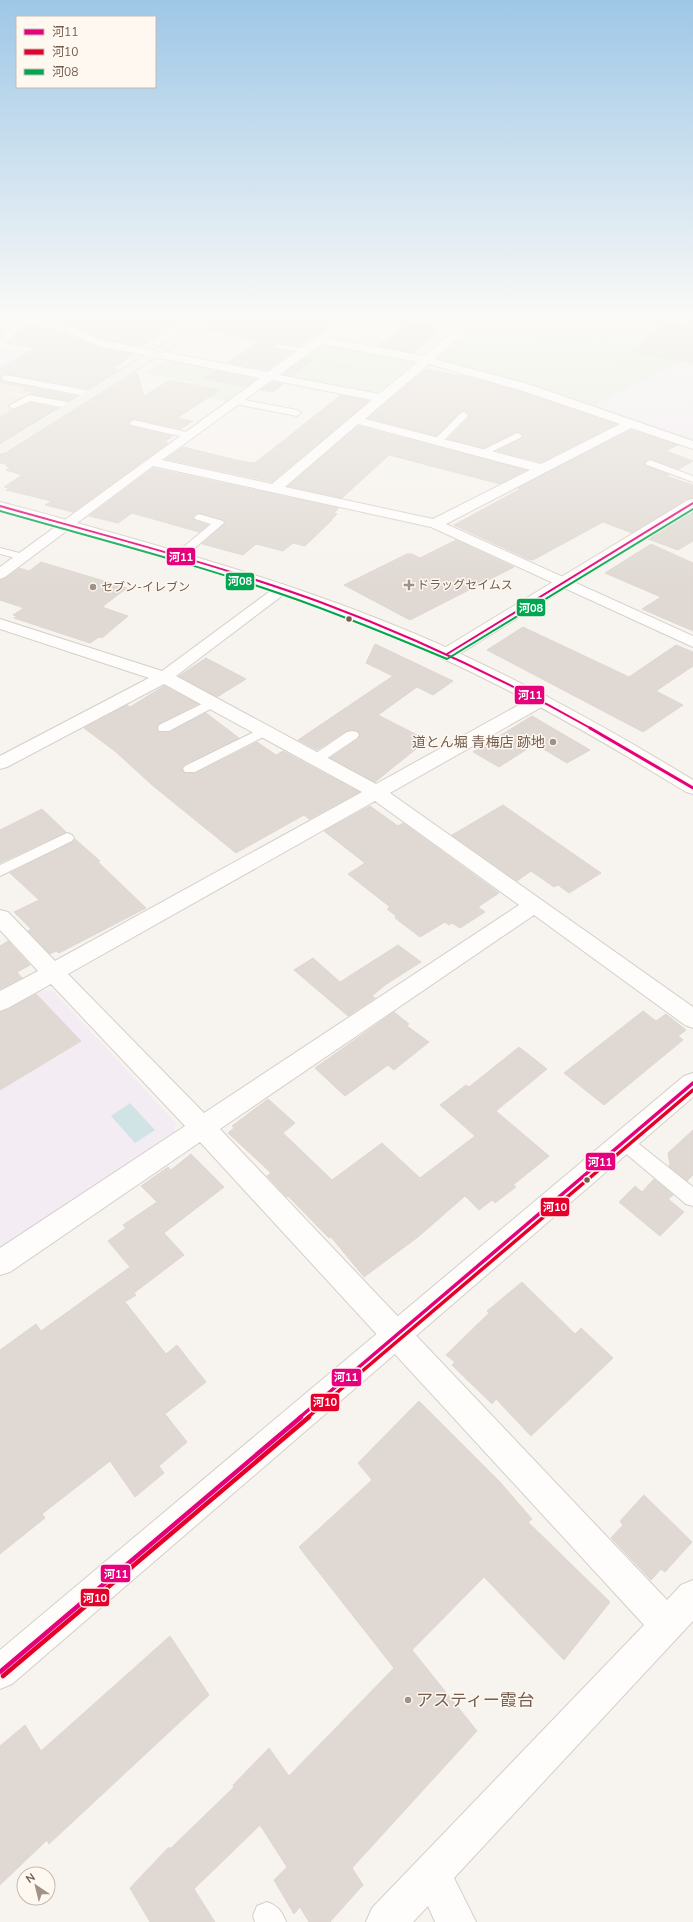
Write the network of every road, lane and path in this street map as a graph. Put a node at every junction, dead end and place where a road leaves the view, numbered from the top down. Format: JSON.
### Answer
{"nodes":[{"id":1,"x":68,"y":409,"type":"edge"},
{"id":2,"x":224,"y":409,"type":"edge"},
{"id":3,"x":271,"y":409,"type":"edge"},
{"id":4,"x":369,"y":409,"type":"edge"},
{"id":5,"x":590,"y":409,"type":"edge"},
{"id":6,"x":297,"y":414,"type":"dead end"},
{"id":7,"x":464,"y":415,"type":"dead end"},
{"id":8,"x":356,"y":420,"type":"junction"},
{"id":9,"x":134,"y":423,"type":"dead end"},
{"id":10,"x":631,"y":423,"type":"junction"},
{"id":11,"x":188,"y":435,"type":"junction"},
{"id":12,"x":517,"y":436,"type":"dead end"},
{"id":13,"x":437,"y":442,"type":"junction"},
{"id":14,"x":693,"y":444,"type":"edge"},
{"id":15,"x":0,"y":450,"type":"edge"},
{"id":16,"x":482,"y":453,"type":"junction"},
{"id":17,"x":151,"y":462,"type":"junction"},
{"id":18,"x":650,"y":463,"type":"dead end"},
{"id":19,"x":543,"y":469,"type":"junction"},
{"id":20,"x":693,"y":479,"type":"edge"},
{"id":21,"x":275,"y":489,"type":"junction"},
{"id":22,"x":693,"y":503,"type":"edge"},
{"id":23,"x":0,"y":506,"type":"edge"},
{"id":24,"x":199,"y":517,"type":"dead end"},
{"id":25,"x":66,"y":524,"type":"junction"},
{"id":26,"x":435,"y":524,"type":"junction"},
{"id":27,"x":0,"y":551,"type":"edge"},
{"id":28,"x":179,"y":556,"type":"junction"},
{"id":29,"x":23,"y":557,"type":"junction"},
{"id":30,"x":0,"y":574,"type":"edge"},
{"id":31,"x":563,"y":582,"type":"junction"},
{"id":32,"x":282,"y":589,"type":"junction"},
{"id":33,"x":0,"y":624,"type":"edge"},
{"id":34,"x":692,"y":640,"type":"edge"},
{"id":35,"x":447,"y":654,"type":"junction"},
{"id":36,"x":164,"y":677,"type":"junction"},
{"id":37,"x":541,"y":700,"type":"junction"},
{"id":38,"x":212,"y":703,"type":"junction"},
{"id":39,"x":164,"y":728,"type":"dead end"},
{"id":40,"x":264,"y":731,"type":"junction"},
{"id":41,"x":352,"y":735,"type":"dead end"},
{"id":42,"x":316,"y":760,"type":"junction"},
{"id":43,"x":0,"y":763,"type":"edge"},
{"id":44,"x":190,"y":769,"type":"dead end"},
{"id":45,"x":693,"y":788,"type":"edge"},
{"id":46,"x":376,"y":792,"type":"junction"},
{"id":47,"x":66,"y":838,"type":"dead end"},
{"id":48,"x":0,"y":871,"type":"edge"},
{"id":49,"x":534,"y":905,"type":"junction"},
{"id":50,"x":0,"y":917,"type":"edge"},
{"id":51,"x":53,"y":972,"type":"junction"},
{"id":52,"x":0,"y":1002,"type":"edge"},
{"id":53,"x":693,"y":1019,"type":"edge"},
{"id":54,"x":693,"y":1083,"type":"edge"},
{"id":55,"x":201,"y":1129,"type":"junction"},
{"id":56,"x":624,"y":1142,"type":"junction"},
{"id":57,"x":693,"y":1198,"type":"edge"},
{"id":58,"x":0,"y":1263,"type":"edge"},
{"id":59,"x":396,"y":1336,"type":"junction"},
{"id":60,"x":693,"y":1597,"type":"edge"},
{"id":61,"x":667,"y":1625,"type":"junction"},
{"id":62,"x":0,"y":1672,"type":"edge"},
{"id":63,"x":432,"y":1874,"type":"junction"},
{"id":64,"x":386,"y":1922,"type":"edge"},
{"id":65,"x":456,"y":1922,"type":"edge"}],
"edges":[{"from":1,"to":15,"type":"main road"},
{"from":2,"to":11,"type":"street"},
{"from":3,"to":6,"type":"lane"},
{"from":4,"to":8,"type":"street"},
{"from":5,"to":10,"type":"street"},
{"from":7,"to":13,"type":"lane"},
{"from":8,"to":13,"type":"street"},
{"from":8,"to":21,"type":"street"},
{"from":9,"to":11,"type":"lane"},
{"from":10,"to":14,"type":"street"},
{"from":10,"to":19,"type":"street"},
{"from":11,"to":17,"type":"street"},
{"from":12,"to":16,"type":"lane"},
{"from":13,"to":16,"type":"street"},
{"from":16,"to":19,"type":"street"},
{"from":17,"to":21,"type":"street"},
{"from":17,"to":25,"type":"street"},
{"from":18,"to":20,"type":"lane"},
{"from":19,"to":26,"type":"street"},
{"from":21,"to":26,"type":"street"},
{"from":22,"to":31,"type":"street"},
{"from":23,"to":25,"type":"street"},
{"from":24,"to":28,"type":"lane"},
{"from":25,"to":28,"type":"street"},
{"from":25,"to":29,"type":"street"},
{"from":26,"to":31,"type":"street"},
{"from":27,"to":29,"type":"lane"},
{"from":28,"to":32,"type":"street"},
{"from":29,"to":30,"type":"street"},
{"from":31,"to":34,"type":"street"},
{"from":31,"to":35,"type":"street"},
{"from":32,"to":35,"type":"street"},
{"from":32,"to":36,"type":"street"},
{"from":33,"to":36,"type":"street"},
{"from":35,"to":37,"type":"street"},
{"from":36,"to":38,"type":"street"},
{"from":36,"to":43,"type":"street"},
{"from":37,"to":45,"type":"street"},
{"from":37,"to":46,"type":"street"},
{"from":38,"to":39,"type":"lane"},
{"from":38,"to":40,"type":"street"},
{"from":40,"to":42,"type":"street"},
{"from":40,"to":44,"type":"lane"},
{"from":41,"to":42,"type":"lane"},
{"from":42,"to":46,"type":"street"},
{"from":46,"to":49,"type":"street"},
{"from":46,"to":51,"type":"street"},
{"from":47,"to":48,"type":"lane"},
{"from":49,"to":53,"type":"street"},
{"from":49,"to":55,"type":"street"},
{"from":50,"to":51,"type":"street"},
{"from":51,"to":52,"type":"street"},
{"from":51,"to":55,"type":"street"},
{"from":54,"to":56,"type":"street"},
{"from":55,"to":58,"type":"street"},
{"from":55,"to":59,"type":"street"},
{"from":56,"to":57,"type":"lane"},
{"from":56,"to":59,"type":"street"},
{"from":59,"to":61,"type":"street"},
{"from":59,"to":62,"type":"street"},
{"from":60,"to":61,"type":"street"},
{"from":61,"to":63,"type":"street"},
{"from":63,"to":64,"type":"street"},
{"from":63,"to":65,"type":"street"}]}
